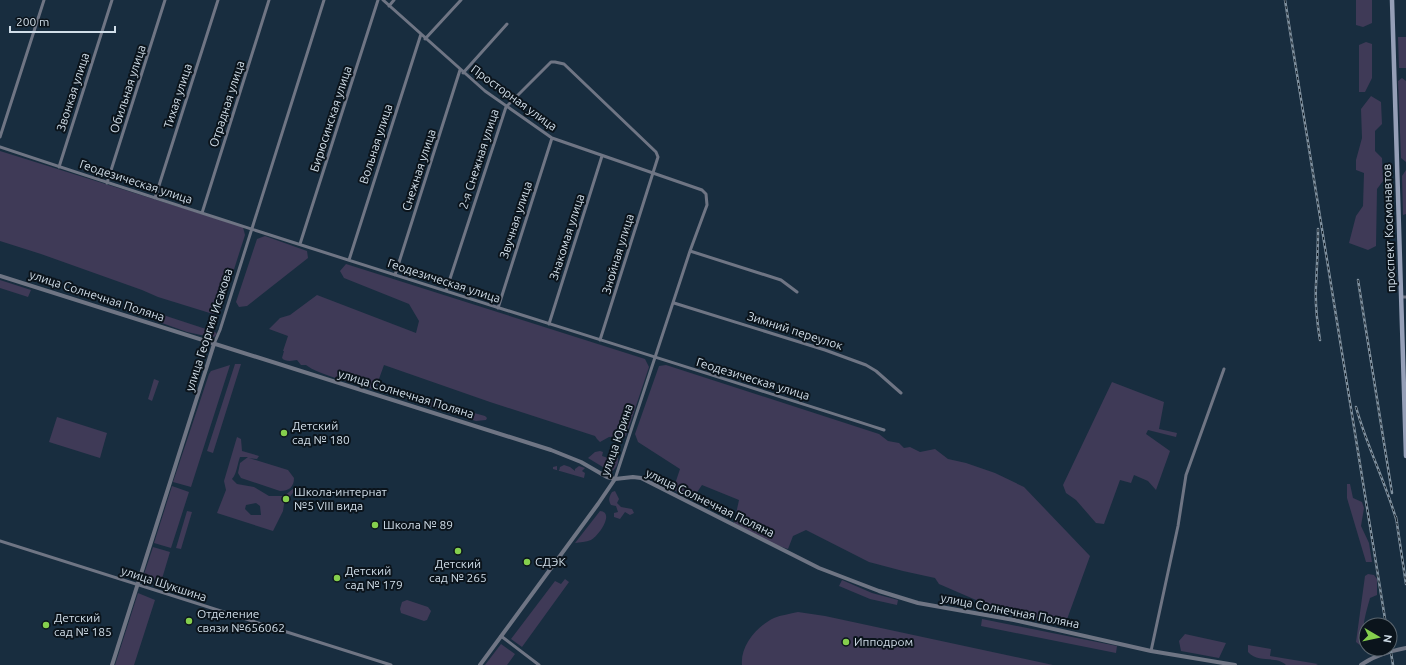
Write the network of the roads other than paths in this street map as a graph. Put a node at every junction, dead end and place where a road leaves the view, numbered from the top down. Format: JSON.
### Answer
{"nodes":[{"id":1,"x":44,"y":0,"type":"edge"},
{"id":2,"x":112,"y":0,"type":"edge"},
{"id":3,"x":165,"y":0,"type":"edge"},
{"id":4,"x":218,"y":0,"type":"edge"},
{"id":5,"x":269,"y":0,"type":"edge"},
{"id":6,"x":324,"y":0,"type":"edge"},
{"id":7,"x":378,"y":0,"type":"edge"},
{"id":8,"x":383,"y":0,"type":"edge"},
{"id":9,"x":394,"y":0,"type":"edge"},
{"id":10,"x":461,"y":0,"type":"edge"},
{"id":11,"x":1392,"y":0,"type":"edge"},
{"id":12,"x":389,"y":6,"type":"junction"},
{"id":13,"x":507,"y":24,"type":"dead end"},
{"id":14,"x":420,"y":34,"type":"junction"},
{"id":15,"x":425,"y":39,"type":"junction"},
{"id":16,"x":564,"y":64,"type":"joint"},
{"id":17,"x":460,"y":70,"type":"junction"},
{"id":18,"x":463,"y":73,"type":"junction"},
{"id":19,"x":506,"y":106,"type":"junction"},
{"id":20,"x":0,"y":137,"type":"edge"},
{"id":21,"x":552,"y":138,"type":"junction"},
{"id":22,"x":0,"y":147,"type":"edge"},
{"id":23,"x":602,"y":156,"type":"junction"},
{"id":24,"x":59,"y":167,"type":"junction"},
{"id":25,"x":653,"y":174,"type":"junction"},
{"id":26,"x":107,"y":183,"type":"junction"},
{"id":27,"x":702,"y":190,"type":"joint"},
{"id":28,"x":155,"y":198,"type":"junction"},
{"id":29,"x":202,"y":213,"type":"junction"},
{"id":30,"x":252,"y":229,"type":"junction"},
{"id":31,"x":300,"y":244,"type":"junction"},
{"id":32,"x":690,"y":251,"type":"junction"},
{"id":33,"x":348,"y":260,"type":"junction"},
{"id":34,"x":395,"y":275,"type":"junction"},
{"id":35,"x":0,"y":276,"type":"edge"},
{"id":36,"x":446,"y":291,"type":"junction"},
{"id":37,"x":798,"y":292,"type":"dead end"},
{"id":38,"x":1404,"y":297,"type":"edge"},
{"id":39,"x":674,"y":303,"type":"junction"},
{"id":40,"x":498,"y":308,"type":"junction"},
{"id":41,"x":549,"y":324,"type":"junction"},
{"id":42,"x":600,"y":340,"type":"junction"},
{"id":43,"x":214,"y":344,"type":"junction"},
{"id":44,"x":655,"y":358,"type":"junction"},
{"id":45,"x":1224,"y":369,"type":"dead end"},
{"id":46,"x":901,"y":393,"type":"dead end"},
{"id":47,"x":1405,"y":398,"type":"edge"},
{"id":48,"x":884,"y":430,"type":"dead end"},
{"id":49,"x":1406,"y":456,"type":"edge"},
{"id":50,"x":615,"y":479,"type":"junction"},
{"id":51,"x":0,"y":541,"type":"edge"},
{"id":52,"x":137,"y":585,"type":"junction"},
{"id":53,"x":501,"y":636,"type":"junction"},
{"id":54,"x":1406,"y":648,"type":"edge"},
{"id":55,"x":1151,"y":651,"type":"junction"},
{"id":56,"x":112,"y":665,"type":"edge"},
{"id":57,"x":391,"y":665,"type":"edge"},
{"id":58,"x":480,"y":665,"type":"edge"},
{"id":59,"x":539,"y":665,"type":"edge"},
{"id":60,"x":1235,"y":665,"type":"edge"},
{"id":61,"x":1361,"y":665,"type":"edge"}],
"edges":[{"from":1,"to":20,"type":"street"},
{"from":2,"to":24,"type":"street","name":"Звонкая улица"},
{"from":3,"to":26,"type":"street","name":"Обильная улица"},
{"from":4,"to":28,"type":"street","name":"Тихая улица"},
{"from":5,"to":29,"type":"street","name":"Отрадная улица"},
{"from":6,"to":30,"type":"street","name":"улица Георгия Исакова"},
{"from":7,"to":31,"type":"street","name":"Бирюсинская улица"},
{"from":8,"to":12,"type":"street","name":"Просторная улица"},
{"from":9,"to":12,"type":"street"},
{"from":10,"to":15,"type":"street"},
{"from":11,"to":38,"type":"main road","name":"проспект Космонавтов"},
{"from":12,"to":14,"type":"street","name":"Просторная улица"},
{"from":13,"to":18,"type":"street"},
{"from":14,"to":15,"type":"street","name":"Просторная улица"},
{"from":14,"to":33,"type":"street","name":"Вольная улица"},
{"from":15,"to":17,"type":"street","name":"Просторная улица"},
{"from":16,"to":19,"type":"street","name":"2-я Снежная улица"},
{"from":16,"to":25,"type":"street","name":"Знойная улица"},
{"from":17,"to":18,"type":"street","name":"Просторная улица"},
{"from":17,"to":34,"type":"street","name":"Снежная улица"},
{"from":18,"to":19,"type":"street","name":"Просторная улица"},
{"from":19,"to":21,"type":"street","name":"Просторная улица"},
{"from":19,"to":36,"type":"street","name":"2-я Снежная улица"},
{"from":21,"to":23,"type":"street","name":"Просторная улица"},
{"from":21,"to":40,"type":"street","name":"Звучная улица"},
{"from":22,"to":24,"type":"street","name":"Геодезическая улица"},
{"from":23,"to":25,"type":"street","name":"Просторная улица"},
{"from":23,"to":41,"type":"street","name":"Знакомая улица"},
{"from":24,"to":26,"type":"street","name":"Геодезическая улица"},
{"from":25,"to":27,"type":"street","name":"Просторная улица"},
{"from":25,"to":42,"type":"street","name":"Знойная улица"},
{"from":26,"to":28,"type":"street","name":"Геодезическая улица"},
{"from":27,"to":32,"type":"street","name":"улица Юрина"},
{"from":28,"to":29,"type":"street","name":"Геодезическая улица"},
{"from":29,"to":30,"type":"street","name":"Геодезическая улица"},
{"from":30,"to":31,"type":"street","name":"Геодезическая улица"},
{"from":30,"to":43,"type":"street","name":"улица Георгия Исакова"},
{"from":31,"to":33,"type":"street","name":"Геодезическая улица"},
{"from":32,"to":37,"type":"street"},
{"from":32,"to":39,"type":"street","name":"улица Юрина"},
{"from":33,"to":34,"type":"street","name":"Геодезическая улица"},
{"from":34,"to":36,"type":"street","name":"Геодезическая улица"},
{"from":35,"to":43,"type":"street","name":"улица Солнечная Поляна"},
{"from":36,"to":40,"type":"street","name":"Геодезическая улица"},
{"from":38,"to":47,"type":"main road","name":"проспект Космонавтов"},
{"from":39,"to":44,"type":"street","name":"улица Юрина"},
{"from":39,"to":46,"type":"street","name":"Зимний переулок"},
{"from":40,"to":41,"type":"street","name":"Геодезическая улица"},
{"from":41,"to":42,"type":"street","name":"Геодезическая улица"},
{"from":42,"to":44,"type":"street","name":"Геодезическая улица"},
{"from":43,"to":50,"type":"street","name":"улица Солнечная Поляна"},
{"from":43,"to":52,"type":"street","name":"улица Георгия Исакова"},
{"from":44,"to":48,"type":"street","name":"Геодезическая улица"},
{"from":44,"to":50,"type":"street","name":"улица Юрина"},
{"from":45,"to":55,"type":"street"},
{"from":47,"to":49,"type":"main road","name":"проспект Космонавтов"},
{"from":50,"to":53,"type":"street","name":"улица Юрина"},
{"from":50,"to":55,"type":"street","name":"улица Солнечная Поляна"},
{"from":51,"to":52,"type":"street","name":"улица Шукшина"},
{"from":52,"to":56,"type":"street","name":"улица Георгия Исакова"},
{"from":52,"to":57,"type":"street","name":"улица Шукшина"},
{"from":53,"to":58,"type":"street","name":"улица Юрина"},
{"from":53,"to":59,"type":"street"},
{"from":54,"to":61,"type":"street"},
{"from":55,"to":60,"type":"street","name":"улица Солнечная Поляна"}]}
